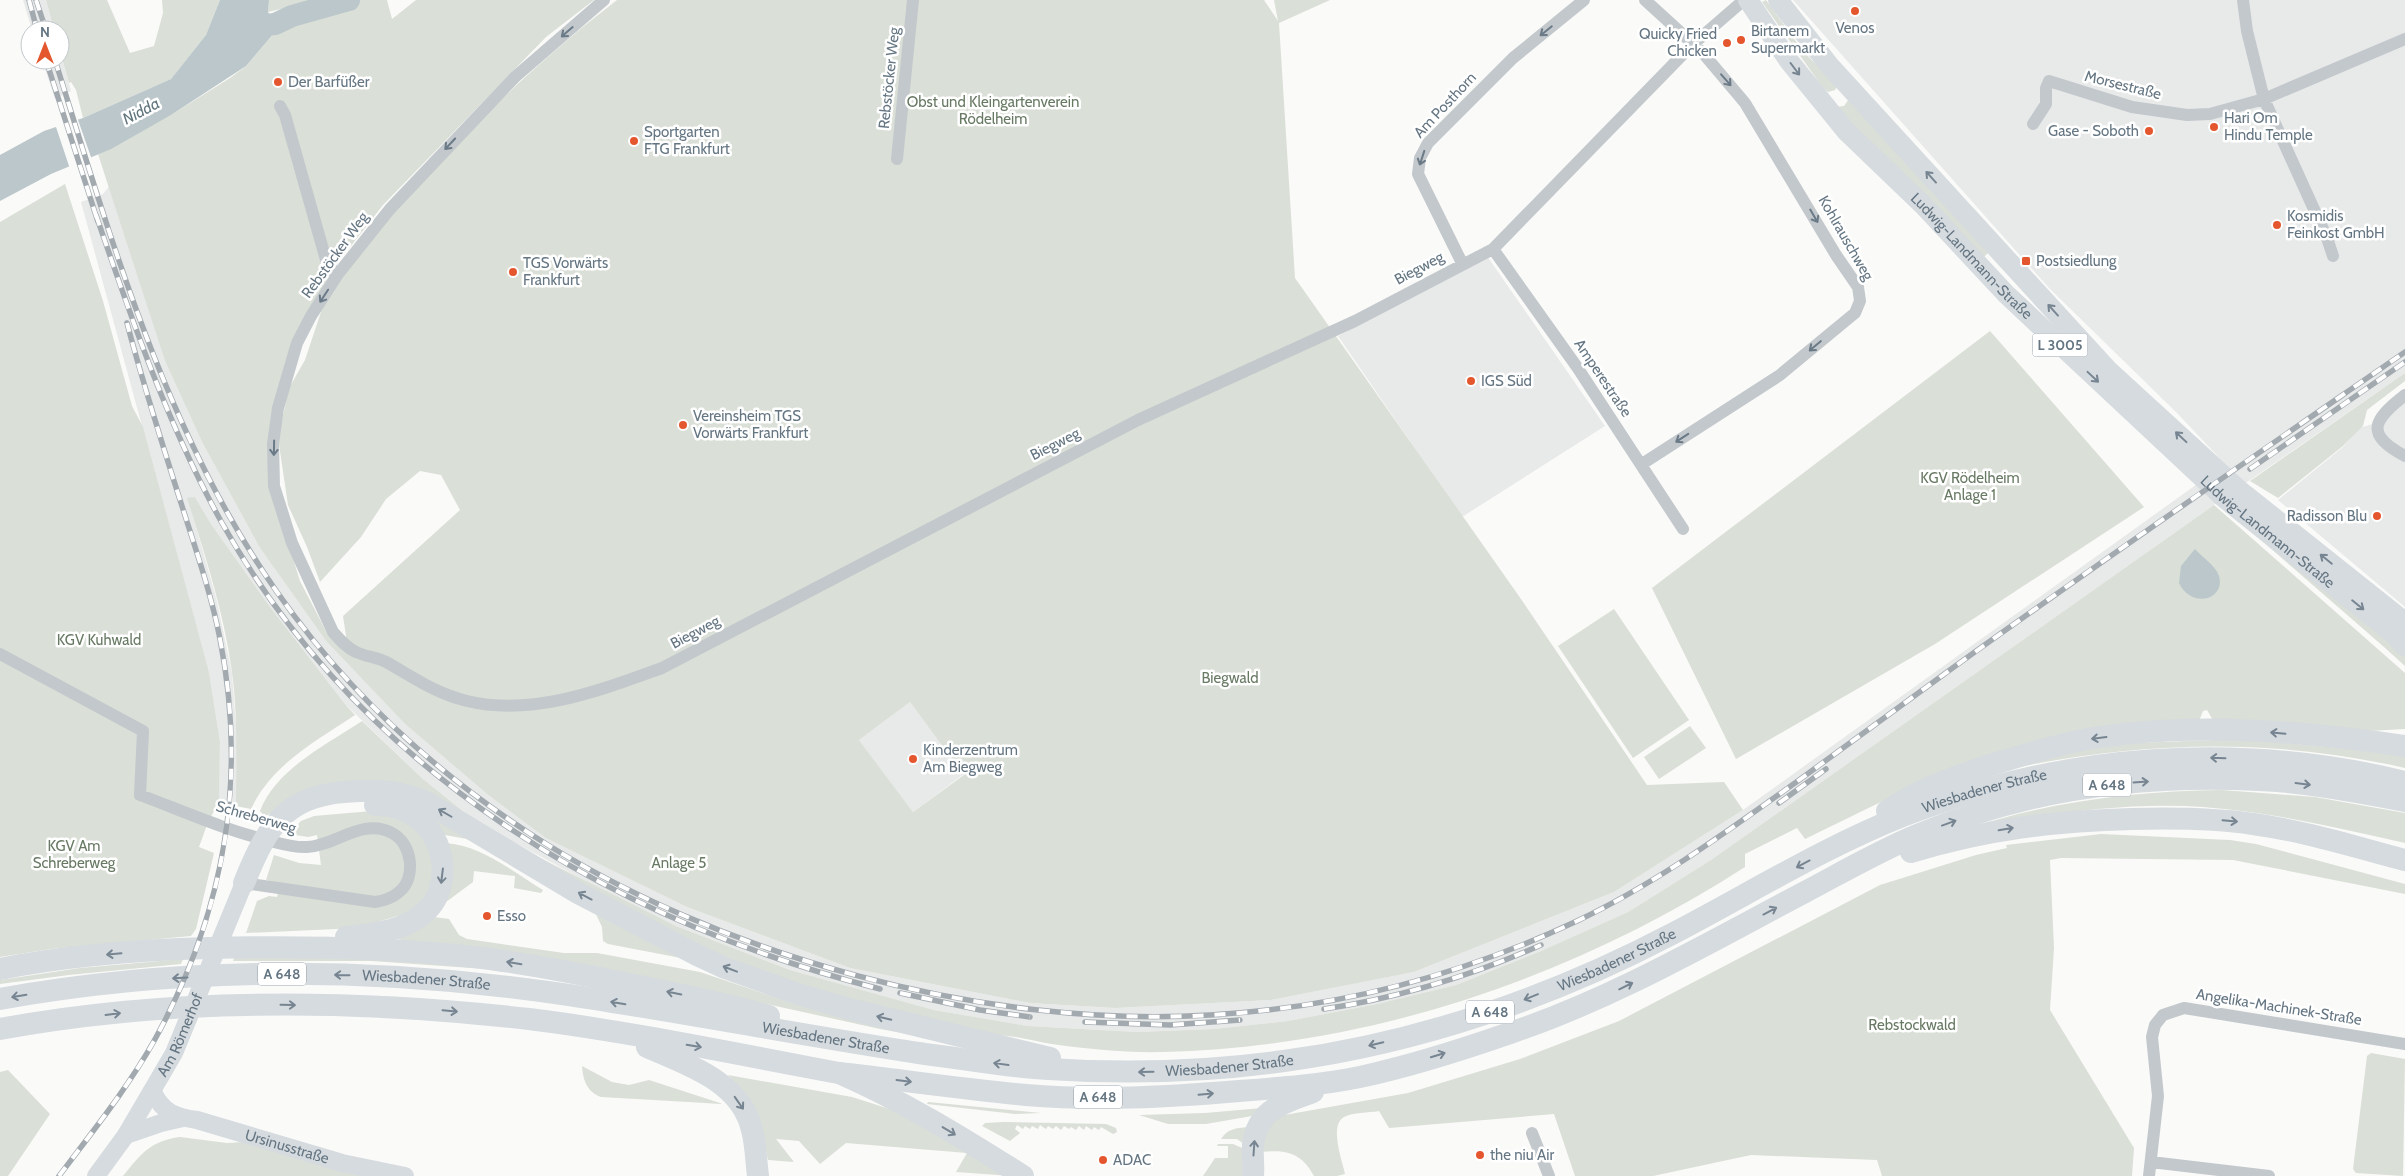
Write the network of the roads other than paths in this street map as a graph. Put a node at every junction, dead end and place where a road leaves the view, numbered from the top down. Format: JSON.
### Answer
{"nodes":[{"id":1,"x":604,"y":0,"type":"edge"},
{"id":2,"x":913,"y":0,"type":"edge"},
{"id":3,"x":1584,"y":0,"type":"edge"},
{"id":4,"x":1645,"y":0,"type":"edge"},
{"id":5,"x":1744,"y":0,"type":"edge"},
{"id":6,"x":1748,"y":0,"type":"edge"},
{"id":7,"x":1778,"y":0,"type":"edge"},
{"id":8,"x":2243,"y":0,"type":"edge"},
{"id":9,"x":2405,"y":39,"type":"edge"},
{"id":10,"x":1692,"y":45,"type":"junction"},
{"id":11,"x":1848,"y":86,"type":"junction"},
{"id":12,"x":1816,"y":96,"type":"junction"},
{"id":13,"x":2264,"y":99,"type":"junction"},
{"id":14,"x":280,"y":106,"type":"dead end"},
{"id":15,"x":2033,"y":124,"type":"dead end"},
{"id":16,"x":897,"y":159,"type":"dead end"},
{"id":17,"x":1493,"y":248,"type":"junction"},
{"id":18,"x":2332,"y":256,"type":"dead end"},
{"id":19,"x":1462,"y":263,"type":"junction"},
{"id":20,"x":338,"y":274,"type":"junction"},
{"id":21,"x":2405,"y":395,"type":"edge"},
{"id":22,"x":2405,"y":456,"type":"edge"},
{"id":23,"x":1642,"y":464,"type":"junction"},
{"id":24,"x":2210,"y":475,"type":"junction"},
{"id":25,"x":1683,"y":529,"type":"dead end"},
{"id":26,"x":321,"y":607,"type":"joint"},
{"id":27,"x":2403,"y":637,"type":"edge"},
{"id":28,"x":0,"y":654,"type":"edge"},
{"id":29,"x":2405,"y":738,"type":"edge"},
{"id":30,"x":2379,"y":742,"type":"junction"},
{"id":31,"x":2405,"y":746,"type":"edge"},
{"id":32,"x":2405,"y":782,"type":"edge"},
{"id":33,"x":2405,"y":801,"type":"edge"},
{"id":34,"x":270,"y":832,"type":"junction"},
{"id":35,"x":2328,"y":840,"type":"junction"},
{"id":36,"x":1846,"y":841,"type":"junction"},
{"id":37,"x":2405,"y":849,"type":"edge"},
{"id":38,"x":2405,"y":860,"type":"edge"},
{"id":39,"x":1825,"y":881,"type":"junction"},
{"id":40,"x":244,"y":883,"type":"junction"},
{"id":41,"x":268,"y":946,"type":"junction"},
{"id":42,"x":0,"y":969,"type":"edge"},
{"id":43,"x":0,"y":999,"type":"edge"},
{"id":44,"x":0,"y":1029,"type":"edge"},
{"id":45,"x":612,"y":1031,"type":"junction"},
{"id":46,"x":856,"y":1044,"type":"junction"},
{"id":47,"x":2405,"y":1044,"type":"edge"},
{"id":48,"x":1102,"y":1072,"type":"junction"},
{"id":49,"x":839,"y":1073,"type":"junction"},
{"id":50,"x":1357,"y":1078,"type":"junction"},
{"id":51,"x":153,"y":1092,"type":"junction"},
{"id":52,"x":190,"y":1119,"type":"junction"},
{"id":53,"x":1532,"y":1133,"type":"dead end"},
{"id":54,"x":126,"y":1135,"type":"junction"},
{"id":55,"x":757,"y":1162,"type":"edge"},
{"id":56,"x":2150,"y":1162,"type":"junction"},
{"id":57,"x":96,"y":1176,"type":"edge"},
{"id":58,"x":405,"y":1176,"type":"edge"},
{"id":59,"x":744,"y":1176,"type":"edge"},
{"id":60,"x":1023,"y":1176,"type":"edge"},
{"id":61,"x":1252,"y":1176,"type":"edge"},
{"id":62,"x":1550,"y":1176,"type":"edge"},
{"id":63,"x":2149,"y":1176,"type":"edge"},
{"id":64,"x":2269,"y":1176,"type":"edge"}],
"edges":[{"from":1,"to":20,"type":"street","name":"Rebstöcker Weg","one_way":true},
{"from":2,"to":16,"type":"street","name":"Rebstöcker Weg"},
{"from":3,"to":19,"type":"street","name":"Am Posthorn","one_way":true},
{"from":4,"to":10,"type":"street"},
{"from":5,"to":10,"type":"street","name":"Biegweg"},
{"from":6,"to":12,"type":"main road","name":"Ludwig-Landmann-Straße","number":"L 3005","one_way":true},
{"from":7,"to":11,"type":"main road","name":"Ludwig-Landmann-Straße","number":"L 3005"},
{"from":8,"to":13,"type":"street"},
{"from":9,"to":13,"type":"street","name":"Morsestraße"},
{"from":10,"to":17,"type":"street","name":"Biegweg"},
{"from":10,"to":23,"type":"street","name":"Kohlrauschweg","one_way":true},
{"from":11,"to":12,"type":"main road"},
{"from":24,"to":11,"type":"main road","name":"Ludwig-Landmann-Straße","number":"L 3005","one_way":true},
{"from":12,"to":24,"type":"main road","name":"Ludwig-Landmann-Straße","number":"L 3005","one_way":true},
{"from":13,"to":15,"type":"street","name":"Morsestraße"},
{"from":13,"to":18,"type":"street"},
{"from":14,"to":20,"type":"street"},
{"from":17,"to":19,"type":"street","name":"Biegweg"},
{"from":17,"to":23,"type":"street","name":"Amperestraße"},
{"from":19,"to":26,"type":"street","name":"Biegweg"},
{"from":20,"to":26,"type":"street","name":"Rebstöcker Weg","one_way":true},
{"from":21,"to":22,"type":"street"},
{"from":23,"to":25,"type":"street","name":"Amperestraße"},
{"from":24,"to":27,"type":"main road","name":"Ludwig-Landmann-Straße","number":"L 3005"},
{"from":28,"to":40,"type":"street","name":"Schreberweg"},
{"from":29,"to":30,"type":"highway"},
{"from":30,"to":31,"type":"highway"},
{"from":30,"to":36,"type":"highway","one_way":true},
{"from":32,"to":36,"type":"highway","name":"Wiesbadener Straße","number":"A 648","one_way":true},
{"from":39,"to":33,"type":"highway","name":"Wiesbadener Straße","number":"A 648","one_way":true},
{"from":34,"to":40,"type":"highway"},
{"from":34,"to":41,"type":"highway","one_way":true},
{"from":48,"to":34,"type":"highway","one_way":true},
{"from":35,"to":37,"type":"highway"},
{"from":35,"to":38,"type":"highway"},
{"from":39,"to":35,"type":"highway","one_way":true},
{"from":36,"to":48,"type":"highway","name":"Wiesbadener Straße","number":"A 648","one_way":true},
{"from":50,"to":39,"type":"highway","name":"Wiesbadener Straße","number":"A 648","one_way":true},
{"from":40,"to":51,"type":"main road","name":"Am Römerhof"},
{"from":41,"to":42,"type":"highway","one_way":true},
{"from":46,"to":41,"type":"highway","one_way":true},
{"from":46,"to":43,"type":"highway","name":"Wiesbadener Straße","number":"A 648","one_way":true},
{"from":44,"to":45,"type":"highway","name":"Wiesbadener Straße","number":"A 648","one_way":true},
{"from":45,"to":49,"type":"highway","number":"A 648","one_way":true},
{"from":45,"to":55,"type":"highway","one_way":true},
{"from":48,"to":46,"type":"highway","name":"Wiesbadener Straße","number":"A 648","one_way":true},
{"from":47,"to":56,"type":"street","name":"Angelika-Machinek-Straße"},
{"from":49,"to":50,"type":"highway","name":"Wiesbadener Straße","number":"A 648","one_way":true},
{"from":49,"to":60,"type":"highway","one_way":true},
{"from":61,"to":50,"type":"highway","one_way":true},
{"from":51,"to":52,"type":"main road","name":"Ursinusstraße"},
{"from":51,"to":54,"type":"main road","name":"Am Römerhof"},
{"from":52,"to":54,"type":"main road","name":"Ursinusstraße"},
{"from":52,"to":58,"type":"main road","name":"Ursinusstraße"},
{"from":53,"to":62,"type":"street"},
{"from":54,"to":57,"type":"main road","name":"Am Römerhof"},
{"from":55,"to":59,"type":"highway"},
{"from":56,"to":63,"type":"street","name":"Angelika-Machinek-Straße"},
{"from":56,"to":64,"type":"street"}]}
